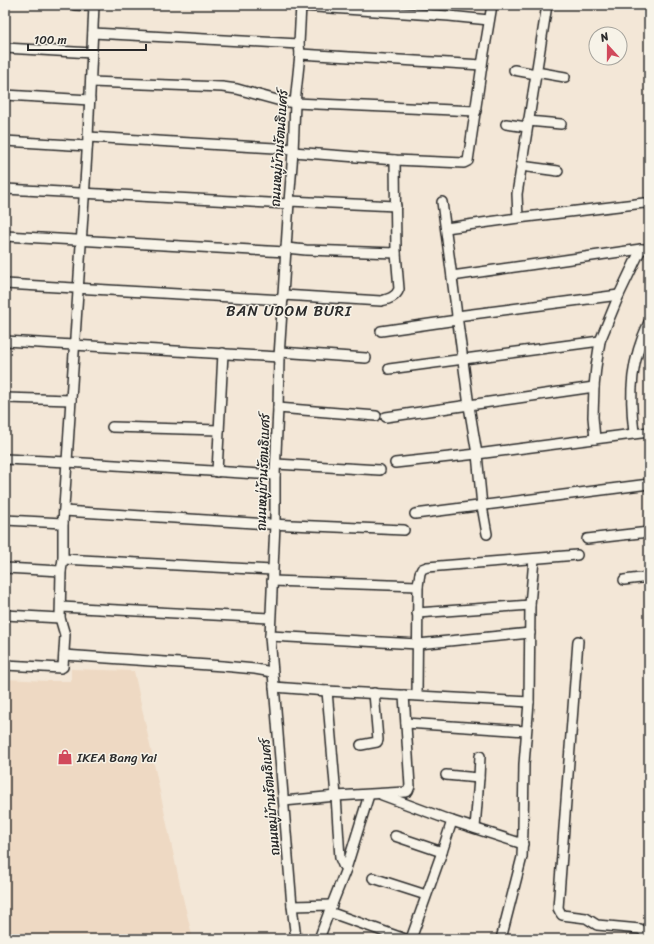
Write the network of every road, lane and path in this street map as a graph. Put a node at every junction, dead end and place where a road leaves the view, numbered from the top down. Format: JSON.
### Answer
{"nodes":[{"id":1,"x":76,"y":5,"type":"edge"},
{"id":2,"x":301,"y":5,"type":"edge"},
{"id":3,"x":492,"y":5,"type":"edge"},
{"id":4,"x":547,"y":5,"type":"edge"},
{"id":5,"x":94,"y":6,"type":"edge"},
{"id":6,"x":489,"y":20,"type":"junction"},
{"id":7,"x":93,"y":33,"type":"junction"},
{"id":8,"x":299,"y":44,"type":"junction"},
{"id":9,"x":5,"y":48,"type":"edge"},
{"id":10,"x":92,"y":53,"type":"junction"},
{"id":11,"x":300,"y":54,"type":"junction"},
{"id":12,"x":482,"y":65,"type":"junction"},
{"id":13,"x":514,"y":70,"type":"dead end"},
{"id":14,"x":536,"y":73,"type":"junction"},
{"id":15,"x":565,"y":78,"type":"dead end"},
{"id":16,"x":91,"y":82,"type":"junction"},
{"id":17,"x":5,"y":95,"type":"edge"},
{"id":18,"x":90,"y":100,"type":"junction"},
{"id":19,"x":295,"y":103,"type":"junction"},
{"id":20,"x":476,"y":112,"type":"junction"},
{"id":21,"x":506,"y":124,"type":"dead end"},
{"id":22,"x":527,"y":124,"type":"junction"},
{"id":23,"x":561,"y":124,"type":"dead end"},
{"id":24,"x":5,"y":141,"type":"edge"},
{"id":25,"x":88,"y":141,"type":"junction"},
{"id":26,"x":293,"y":150,"type":"junction"},
{"id":27,"x":395,"y":160,"type":"junction"},
{"id":28,"x":521,"y":166,"type":"junction"},
{"id":29,"x":558,"y":171,"type":"dead end"},
{"id":30,"x":5,"y":189,"type":"edge"},
{"id":31,"x":84,"y":193,"type":"junction"},
{"id":32,"x":289,"y":202,"type":"junction"},
{"id":33,"x":442,"y":202,"type":"dead end"},
{"id":34,"x":649,"y":204,"type":"edge"},
{"id":35,"x":396,"y":206,"type":"junction"},
{"id":36,"x":518,"y":218,"type":"junction"},
{"id":37,"x":446,"y":228,"type":"junction"},
{"id":38,"x":5,"y":236,"type":"edge"},
{"id":39,"x":81,"y":240,"type":"junction"},
{"id":40,"x":645,"y":249,"type":"edge"},
{"id":41,"x":286,"y":250,"type":"junction"},
{"id":42,"x":396,"y":253,"type":"junction"},
{"id":43,"x":452,"y":276,"type":"junction"},
{"id":44,"x":5,"y":284,"type":"edge"},
{"id":45,"x":78,"y":288,"type":"junction"},
{"id":46,"x":619,"y":295,"type":"junction"},
{"id":47,"x":283,"y":298,"type":"junction"},
{"id":48,"x":457,"y":318,"type":"junction"},
{"id":49,"x":649,"y":322,"type":"edge"},
{"id":50,"x":382,"y":330,"type":"dead end"},
{"id":51,"x":5,"y":341,"type":"edge"},
{"id":52,"x":600,"y":342,"type":"junction"},
{"id":53,"x":74,"y":345,"type":"junction"},
{"id":54,"x":223,"y":353,"type":"junction"},
{"id":55,"x":280,"y":354,"type":"junction"},
{"id":56,"x":366,"y":358,"type":"dead end"},
{"id":57,"x":463,"y":359,"type":"junction"},
{"id":58,"x":389,"y":369,"type":"dead end"},
{"id":59,"x":594,"y":388,"type":"junction"},
{"id":60,"x":5,"y":398,"type":"edge"},
{"id":61,"x":71,"y":400,"type":"junction"},
{"id":62,"x":469,"y":406,"type":"junction"},
{"id":63,"x":278,"y":408,"type":"junction"},
{"id":64,"x":376,"y":416,"type":"dead end"},
{"id":65,"x":386,"y":417,"type":"dead end"},
{"id":66,"x":112,"y":427,"type":"dead end"},
{"id":67,"x":219,"y":430,"type":"junction"},
{"id":68,"x":649,"y":432,"type":"edge"},
{"id":69,"x":634,"y":433,"type":"junction"},
{"id":70,"x":595,"y":439,"type":"junction"},
{"id":71,"x":477,"y":454,"type":"junction"},
{"id":72,"x":5,"y":459,"type":"edge"},
{"id":73,"x":67,"y":462,"type":"junction"},
{"id":74,"x":395,"y":463,"type":"dead end"},
{"id":75,"x":276,"y":464,"type":"junction"},
{"id":76,"x":380,"y":470,"type":"dead end"},
{"id":77,"x":217,"y":472,"type":"junction"},
{"id":78,"x":275,"y":475,"type":"junction"},
{"id":79,"x":649,"y":484,"type":"edge"},
{"id":80,"x":482,"y":506,"type":"junction"},
{"id":81,"x":64,"y":511,"type":"junction"},
{"id":82,"x":415,"y":514,"type":"dead end"},
{"id":83,"x":5,"y":520,"type":"edge"},
{"id":84,"x":63,"y":523,"type":"junction"},
{"id":85,"x":275,"y":524,"type":"junction"},
{"id":86,"x":404,"y":530,"type":"dead end"},
{"id":87,"x":649,"y":532,"type":"edge"},
{"id":88,"x":487,"y":534,"type":"dead end"},
{"id":89,"x":587,"y":539,"type":"dead end"},
{"id":90,"x":577,"y":555,"type":"dead end"},
{"id":91,"x":63,"y":559,"type":"junction"},
{"id":92,"x":534,"y":559,"type":"junction"},
{"id":93,"x":5,"y":568,"type":"edge"},
{"id":94,"x":272,"y":570,"type":"junction"},
{"id":95,"x":61,"y":571,"type":"junction"},
{"id":96,"x":649,"y":577,"type":"edge"},
{"id":97,"x":272,"y":580,"type":"junction"},
{"id":98,"x":624,"y":580,"type":"dead end"},
{"id":99,"x":418,"y":586,"type":"junction"},
{"id":100,"x":530,"y":605,"type":"junction"},
{"id":101,"x":61,"y":607,"type":"junction"},
{"id":102,"x":417,"y":613,"type":"junction"},
{"id":103,"x":5,"y":615,"type":"edge"},
{"id":104,"x":60,"y":618,"type":"junction"},
{"id":105,"x":270,"y":618,"type":"junction"},
{"id":106,"x":530,"y":634,"type":"junction"},
{"id":107,"x":270,"y":636,"type":"junction"},
{"id":108,"x":578,"y":641,"type":"dead end"},
{"id":109,"x":418,"y":644,"type":"junction"},
{"id":110,"x":64,"y":655,"type":"junction"},
{"id":111,"x":5,"y":665,"type":"edge"},
{"id":112,"x":272,"y":672,"type":"junction"},
{"id":113,"x":274,"y":687,"type":"junction"},
{"id":114,"x":327,"y":691,"type":"junction"},
{"id":115,"x":374,"y":693,"type":"junction"},
{"id":116,"x":404,"y":695,"type":"junction"},
{"id":117,"x":416,"y":695,"type":"junction"},
{"id":118,"x":529,"y":702,"type":"junction"},
{"id":119,"x":406,"y":722,"type":"junction"},
{"id":120,"x":526,"y":731,"type":"junction"},
{"id":121,"x":361,"y":745,"type":"dead end"},
{"id":122,"x":480,"y":756,"type":"dead end"},
{"id":123,"x":446,"y":775,"type":"dead end"},
{"id":124,"x":479,"y":778,"type":"junction"},
{"id":125,"x":380,"y":794,"type":"junction"},
{"id":126,"x":369,"y":795,"type":"junction"},
{"id":127,"x":336,"y":796,"type":"junction"},
{"id":128,"x":284,"y":801,"type":"junction"},
{"id":129,"x":452,"y":821,"type":"junction"},
{"id":130,"x":475,"y":828,"type":"junction"},
{"id":131,"x":395,"y":836,"type":"dead end"},
{"id":132,"x":522,"y":844,"type":"junction"},
{"id":133,"x":442,"y":852,"type":"junction"},
{"id":134,"x":346,"y":869,"type":"junction"},
{"id":135,"x":373,"y":878,"type":"dead end"},
{"id":136,"x":426,"y":895,"type":"junction"},
{"id":137,"x":292,"y":906,"type":"junction"},
{"id":138,"x":330,"y":909,"type":"junction"},
{"id":139,"x":296,"y":939,"type":"edge"},
{"id":140,"x":319,"y":939,"type":"edge"},
{"id":141,"x":501,"y":939,"type":"edge"},
{"id":142,"x":647,"y":939,"type":"edge"}],
"edges":[{"from":1,"to":5,"type":"street"},
{"from":2,"to":6,"type":"street"},
{"from":2,"to":8,"type":"street","name":"ถนนหมู่บ้านรัตนธิเบศร์"},
{"from":3,"to":6,"type":"street"},
{"from":4,"to":14,"type":"street"},
{"from":5,"to":7,"type":"street"},
{"from":6,"to":12,"type":"street"},
{"from":7,"to":8,"type":"street"},
{"from":7,"to":10,"type":"street"},
{"from":8,"to":11,"type":"street","name":"ถนนหมู่บ้านรัตนธิเบศร์"},
{"from":9,"to":10,"type":"street"},
{"from":10,"to":16,"type":"street"},
{"from":11,"to":12,"type":"street"},
{"from":11,"to":19,"type":"street","name":"ถนนหมู่บ้านรัตนธิเบศร์"},
{"from":12,"to":20,"type":"street"},
{"from":13,"to":14,"type":"street"},
{"from":14,"to":15,"type":"street"},
{"from":14,"to":22,"type":"street"},
{"from":16,"to":18,"type":"street"},
{"from":16,"to":19,"type":"street"},
{"from":17,"to":18,"type":"street"},
{"from":18,"to":25,"type":"street"},
{"from":19,"to":20,"type":"street"},
{"from":19,"to":26,"type":"street","name":"ถนนหมู่บ้านรัตนธิเบศร์"},
{"from":20,"to":27,"type":"street"},
{"from":21,"to":22,"type":"street"},
{"from":22,"to":23,"type":"street"},
{"from":22,"to":28,"type":"street"},
{"from":24,"to":25,"type":"street"},
{"from":25,"to":26,"type":"street"},
{"from":25,"to":31,"type":"street"},
{"from":26,"to":27,"type":"street"},
{"from":26,"to":32,"type":"street","name":"ถนนหมู่บ้านรัตนธิเบศร์"},
{"from":27,"to":35,"type":"street"},
{"from":28,"to":29,"type":"street"},
{"from":28,"to":36,"type":"street"},
{"from":30,"to":31,"type":"street"},
{"from":31,"to":32,"type":"street"},
{"from":31,"to":39,"type":"street"},
{"from":32,"to":35,"type":"street"},
{"from":32,"to":41,"type":"street","name":"ถนนหมู่บ้านรัตนธิเบศร์"},
{"from":33,"to":37,"type":"street"},
{"from":34,"to":36,"type":"street"},
{"from":35,"to":42,"type":"street"},
{"from":36,"to":37,"type":"street"},
{"from":37,"to":43,"type":"street"},
{"from":38,"to":39,"type":"street"},
{"from":39,"to":41,"type":"street"},
{"from":39,"to":45,"type":"street"},
{"from":40,"to":43,"type":"street"},
{"from":40,"to":46,"type":"street"},
{"from":41,"to":42,"type":"street"},
{"from":41,"to":47,"type":"street","name":"ถนนหมู่บ้านรัตนธิเบศร์"},
{"from":42,"to":47,"type":"street"},
{"from":43,"to":48,"type":"street"},
{"from":44,"to":45,"type":"street"},
{"from":45,"to":47,"type":"street"},
{"from":45,"to":53,"type":"street"},
{"from":46,"to":48,"type":"street"},
{"from":46,"to":52,"type":"street"},
{"from":47,"to":55,"type":"street","name":"ถนนหมู่บ้านรัตนธิเบศร์"},
{"from":48,"to":50,"type":"street"},
{"from":48,"to":57,"type":"street"},
{"from":49,"to":69,"type":"street"},
{"from":51,"to":53,"type":"street"},
{"from":52,"to":57,"type":"street"},
{"from":52,"to":59,"type":"street"},
{"from":53,"to":54,"type":"street"},
{"from":53,"to":61,"type":"street"},
{"from":54,"to":55,"type":"street"},
{"from":54,"to":67,"type":"street"},
{"from":55,"to":56,"type":"street"},
{"from":55,"to":63,"type":"street","name":"ถนนหมู่บ้านรัตนธิเบศร์"},
{"from":57,"to":58,"type":"street"},
{"from":57,"to":62,"type":"street"},
{"from":59,"to":62,"type":"street"},
{"from":59,"to":70,"type":"street"},
{"from":60,"to":61,"type":"street"},
{"from":61,"to":73,"type":"street"},
{"from":62,"to":65,"type":"street"},
{"from":62,"to":71,"type":"street"},
{"from":63,"to":64,"type":"street"},
{"from":63,"to":75,"type":"street","name":"ถนนหมู่บ้านรัตนธิเบศร์"},
{"from":66,"to":67,"type":"street"},
{"from":67,"to":77,"type":"street"},
{"from":68,"to":69,"type":"street"},
{"from":69,"to":70,"type":"street"},
{"from":70,"to":71,"type":"street"},
{"from":71,"to":74,"type":"street"},
{"from":71,"to":80,"type":"street"},
{"from":72,"to":73,"type":"street"},
{"from":73,"to":77,"type":"street"},
{"from":73,"to":81,"type":"street"},
{"from":75,"to":76,"type":"street"},
{"from":75,"to":78,"type":"street","name":"ถนนหมู่บ้านรัตนธิเบศร์"},
{"from":77,"to":78,"type":"street"},
{"from":78,"to":85,"type":"street","name":"ถนนหมู่บ้านรัตนธิเบศร์"},
{"from":79,"to":80,"type":"street"},
{"from":80,"to":82,"type":"street"},
{"from":80,"to":88,"type":"street"},
{"from":81,"to":84,"type":"street"},
{"from":81,"to":85,"type":"street"},
{"from":83,"to":84,"type":"street"},
{"from":84,"to":91,"type":"street"},
{"from":85,"to":86,"type":"street"},
{"from":85,"to":94,"type":"street","name":"ถนนหมู่บ้านรัตนธิเบศร์"},
{"from":87,"to":89,"type":"street"},
{"from":90,"to":92,"type":"street"},
{"from":91,"to":94,"type":"street"},
{"from":91,"to":95,"type":"street"},
{"from":92,"to":99,"type":"street"},
{"from":92,"to":100,"type":"street"},
{"from":93,"to":95,"type":"street"},
{"from":94,"to":97,"type":"street","name":"ถนนหมู่บ้านรัตนธิเบศร์"},
{"from":95,"to":101,"type":"street"},
{"from":96,"to":98,"type":"street"},
{"from":97,"to":99,"type":"street"},
{"from":97,"to":105,"type":"street","name":"ถนนหมู่บ้านรัตนธิเบศร์"},
{"from":99,"to":102,"type":"street"},
{"from":100,"to":102,"type":"street"},
{"from":100,"to":106,"type":"street"},
{"from":101,"to":104,"type":"street"},
{"from":101,"to":105,"type":"street"},
{"from":102,"to":109,"type":"street"},
{"from":103,"to":104,"type":"street"},
{"from":104,"to":110,"type":"street"},
{"from":105,"to":107,"type":"street","name":"ถนนหมู่บ้านรัตนธิเบศร์"},
{"from":106,"to":109,"type":"street"},
{"from":106,"to":118,"type":"street"},
{"from":107,"to":109,"type":"street"},
{"from":107,"to":112,"type":"street","name":"ถนนหมู่บ้านรัตนธิเบศร์"},
{"from":108,"to":142,"type":"street"},
{"from":109,"to":117,"type":"street"},
{"from":110,"to":111,"type":"street"},
{"from":110,"to":112,"type":"street"},
{"from":112,"to":113,"type":"street","name":"ถนนหมู่บ้านรัตนธิเบศร์"},
{"from":113,"to":114,"type":"street"},
{"from":113,"to":128,"type":"street","name":"ถนนหมู่บ้านรัตนธิเบศร์"},
{"from":114,"to":115,"type":"street"},
{"from":114,"to":127,"type":"street"},
{"from":115,"to":116,"type":"street"},
{"from":115,"to":121,"type":"street"},
{"from":116,"to":117,"type":"street"},
{"from":116,"to":119,"type":"street"},
{"from":117,"to":118,"type":"street"},
{"from":118,"to":120,"type":"street"},
{"from":119,"to":120,"type":"street"},
{"from":119,"to":125,"type":"street"},
{"from":120,"to":132,"type":"street"},
{"from":122,"to":124,"type":"street"},
{"from":123,"to":124,"type":"street"},
{"from":124,"to":130,"type":"street"},
{"from":125,"to":126,"type":"street"},
{"from":125,"to":129,"type":"street"},
{"from":126,"to":127,"type":"street"},
{"from":126,"to":134,"type":"street"},
{"from":127,"to":128,"type":"street"},
{"from":127,"to":134,"type":"street"},
{"from":128,"to":137,"type":"street","name":"ถนนหมู่บ้านรัตนธิเบศร์"},
{"from":129,"to":130,"type":"street"},
{"from":129,"to":133,"type":"street"},
{"from":130,"to":132,"type":"street"},
{"from":131,"to":133,"type":"street"},
{"from":132,"to":141,"type":"street"},
{"from":133,"to":136,"type":"street"},
{"from":134,"to":138,"type":"street"},
{"from":135,"to":136,"type":"street"},
{"from":136,"to":138,"type":"street"},
{"from":137,"to":138,"type":"street"},
{"from":137,"to":139,"type":"street","name":"ถนนหมู่บ้านรัตนธิเบศร์"},
{"from":138,"to":140,"type":"street"}]}
